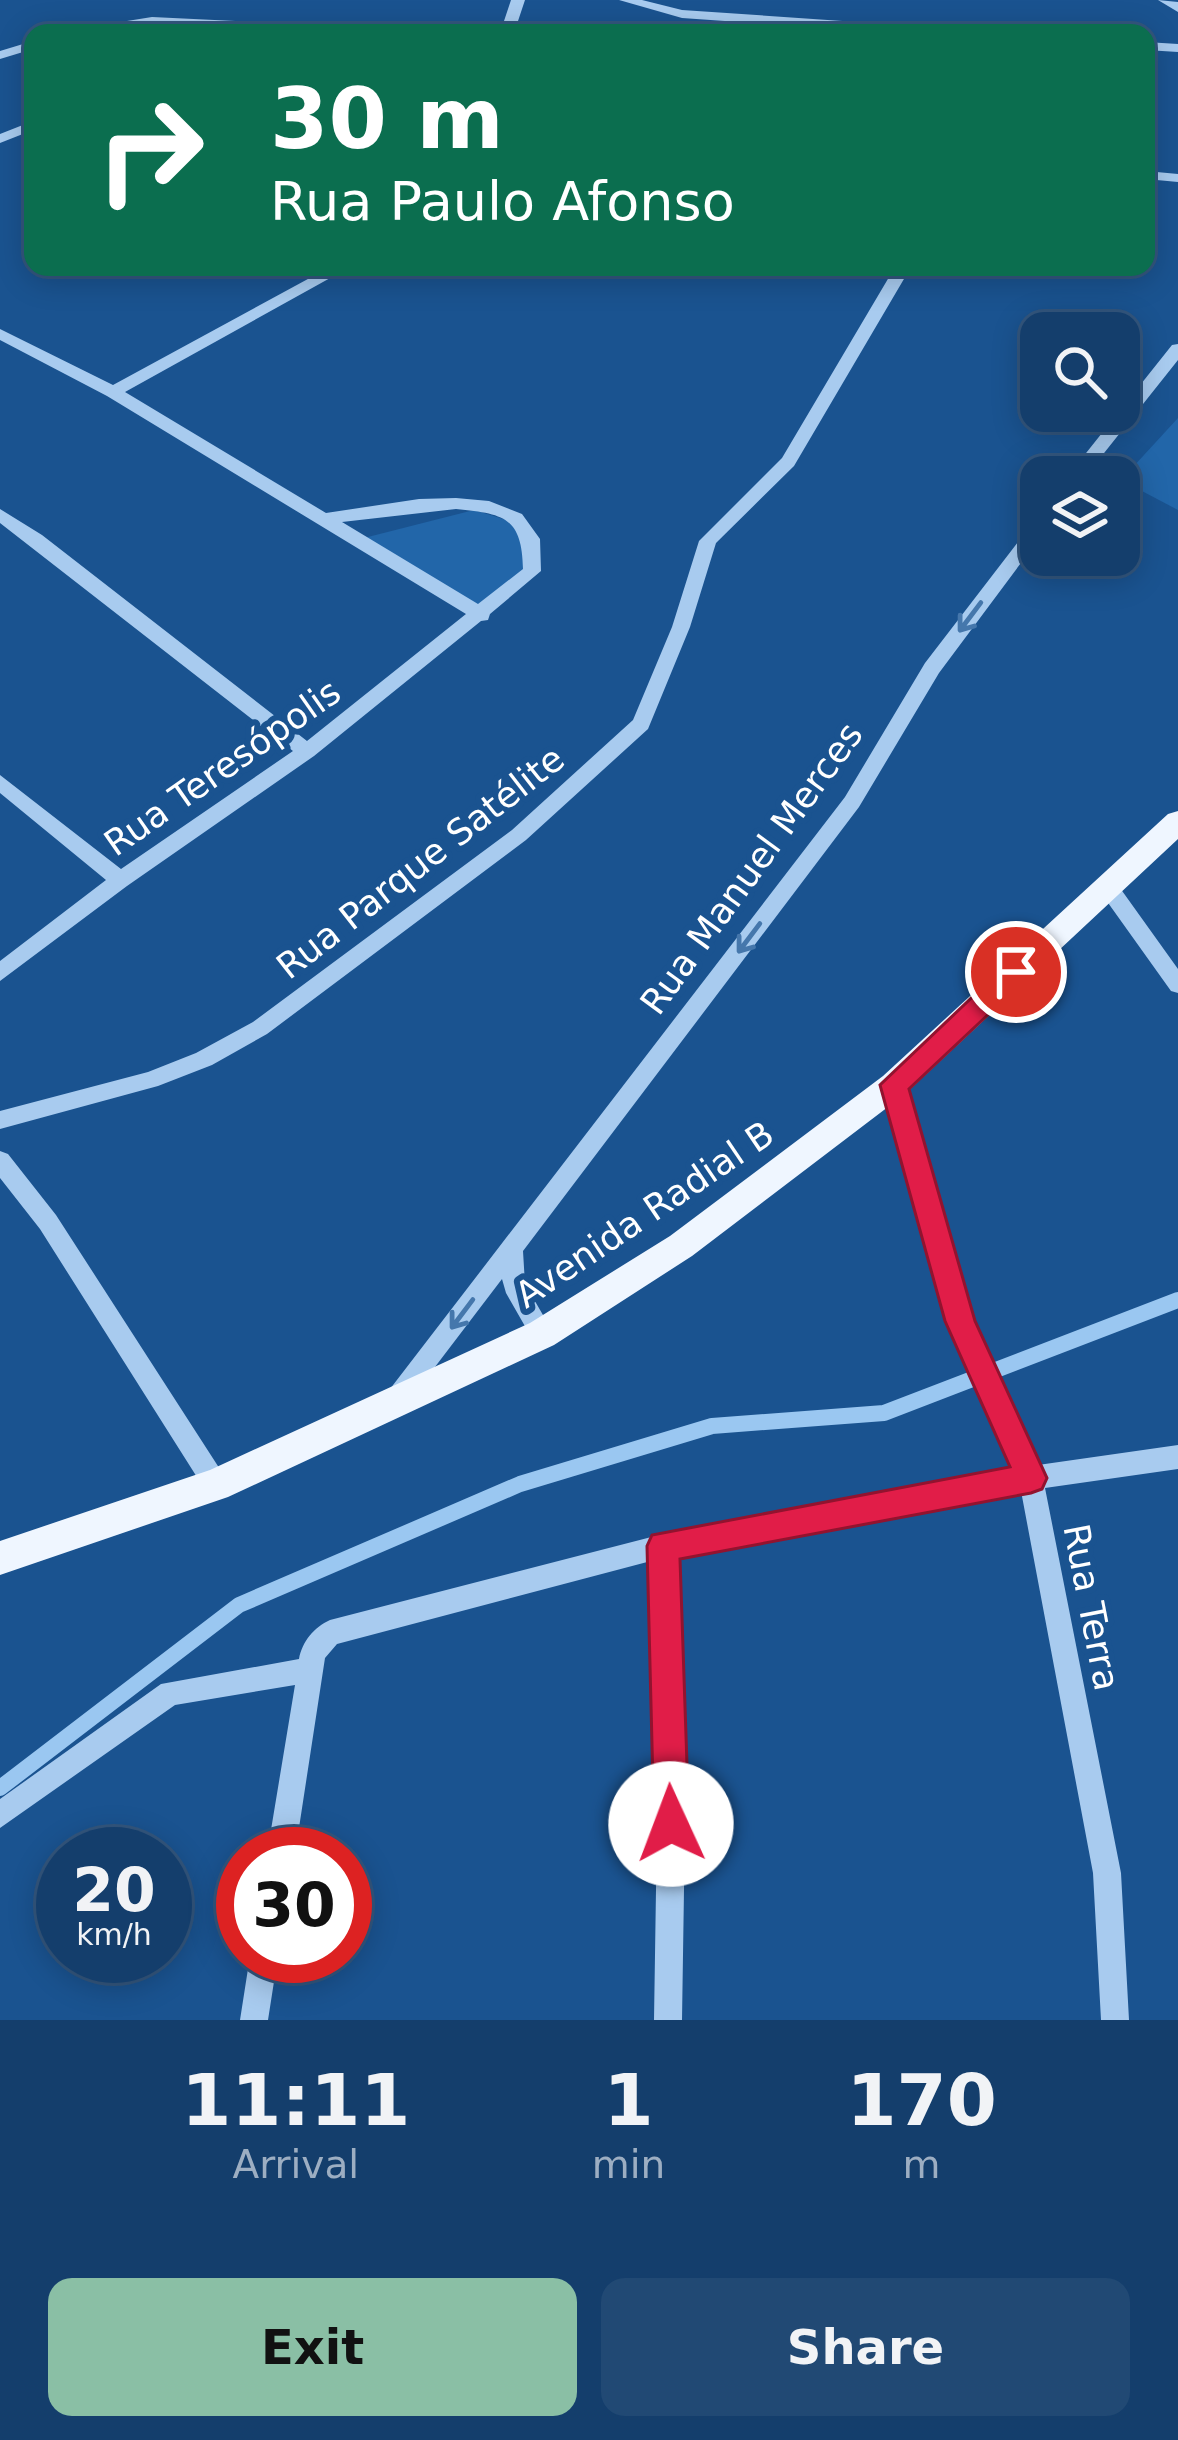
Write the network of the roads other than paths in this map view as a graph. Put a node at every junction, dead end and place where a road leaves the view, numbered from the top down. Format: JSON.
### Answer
{"nodes":[{"id":1,"x":626,"y":0,"type":"edge"},
{"id":2,"x":1165,"y":0,"type":"edge"},
{"id":3,"x":652,"y":4,"type":"edge"},
{"id":4,"x":1178,"y":8,"type":"edge"},
{"id":5,"x":133,"y":24,"type":"edge"},
{"id":6,"x":244,"y":24,"type":"edge"},
{"id":7,"x":864,"y":24,"type":"edge"},
{"id":8,"x":317,"y":276,"type":"edge"},
{"id":9,"x":898,"y":276,"type":"edge"},
{"id":10,"x":0,"y":334,"type":"edge"},
{"id":11,"x":1178,"y":349,"type":"edge"},
{"id":12,"x":112,"y":392,"type":"junction"},
{"id":13,"x":1093,"y":456,"type":"edge"},
{"id":14,"x":0,"y":515,"type":"edge"},
{"id":15,"x":325,"y":518,"type":"junction"},
{"id":16,"x":1020,"y":552,"type":"edge"},
{"id":17,"x":482,"y":615,"type":"junction"},
{"id":18,"x":307,"y":751,"type":"junction"},
{"id":19,"x":0,"y":782,"type":"edge"},
{"id":20,"x":1178,"y":822,"type":"edge"},
{"id":21,"x":120,"y":880,"type":"junction"},
{"id":22,"x":1108,"y":887,"type":"junction"},
{"id":23,"x":0,"y":973,"type":"edge"},
{"id":24,"x":1178,"y":982,"type":"edge"},
{"id":25,"x":894,"y":1085,"type":"junction"},
{"id":26,"x":0,"y":1120,"type":"edge"},
{"id":27,"x":0,"y":1161,"type":"edge"},
{"id":28,"x":511,"y":1249,"type":"junction"},
{"id":29,"x":542,"y":1334,"type":"junction"},
{"id":30,"x":392,"y":1405,"type":"junction"},
{"id":31,"x":1178,"y":1457,"type":"edge"},
{"id":32,"x":1031,"y":1478,"type":"junction"},
{"id":33,"x":216,"y":1485,"type":"junction"},
{"id":34,"x":663,"y":1546,"type":"junction"},
{"id":35,"x":0,"y":1558,"type":"edge"},
{"id":36,"x":312,"y":1661,"type":"junction"},
{"id":37,"x":0,"y":1814,"type":"edge"},
{"id":38,"x":285,"y":1827,"type":"edge"},
{"id":39,"x":260,"y":1983,"type":"edge"},
{"id":40,"x":254,"y":2020,"type":"edge"},
{"id":41,"x":668,"y":2020,"type":"edge"},
{"id":42,"x":1115,"y":2020,"type":"edge"}],
"edges":[{"from":1,"to":3,"type":"street"},
{"from":2,"to":4,"type":"street"},
{"from":3,"to":7,"type":"street"},
{"from":5,"to":6,"type":"street"},
{"from":8,"to":12,"type":"street"},
{"from":9,"to":26,"type":"street","name":"Rua Parque Satélite"},
{"from":10,"to":12,"type":"street"},
{"from":11,"to":13,"type":"street"},
{"from":12,"to":15,"type":"street"},
{"from":14,"to":18,"type":"street"},
{"from":15,"to":17,"type":"street"},
{"from":15,"to":17,"type":"street","name":"Rua Teresópolis"},
{"from":16,"to":28,"type":"street","name":"Rua Manuel Merces","one_way":true},
{"from":17,"to":18,"type":"street","name":"Rua Teresópolis"},
{"from":18,"to":21,"type":"street","name":"Rua Teresópolis"},
{"from":19,"to":21,"type":"street"},
{"from":20,"to":22,"type":"main road","name":"Avenida Radial B"},
{"from":21,"to":23,"type":"street","name":"Rua Teresópolis"},
{"from":22,"to":24,"type":"street"},
{"from":22,"to":25,"type":"main road","name":"Avenida Radial B"},
{"from":25,"to":29,"type":"main road","name":"Avenida Radial B"},
{"from":25,"to":32,"type":"street","name":"Rua Terra"},
{"from":27,"to":33,"type":"street"},
{"from":28,"to":29,"type":"street"},
{"from":28,"to":30,"type":"street","name":"Rua Manuel Merces","one_way":true},
{"from":29,"to":30,"type":"main road","name":"Avenida Radial B"},
{"from":30,"to":33,"type":"main road","name":"Avenida Radial B"},
{"from":31,"to":32,"type":"street"},
{"from":32,"to":34,"type":"street"},
{"from":32,"to":42,"type":"street","name":"Rua Terra"},
{"from":33,"to":35,"type":"main road","name":"Avenida Radial B"},
{"from":34,"to":36,"type":"street"},
{"from":34,"to":41,"type":"street"},
{"from":36,"to":37,"type":"street"},
{"from":36,"to":38,"type":"street"},
{"from":39,"to":40,"type":"street"}]}
